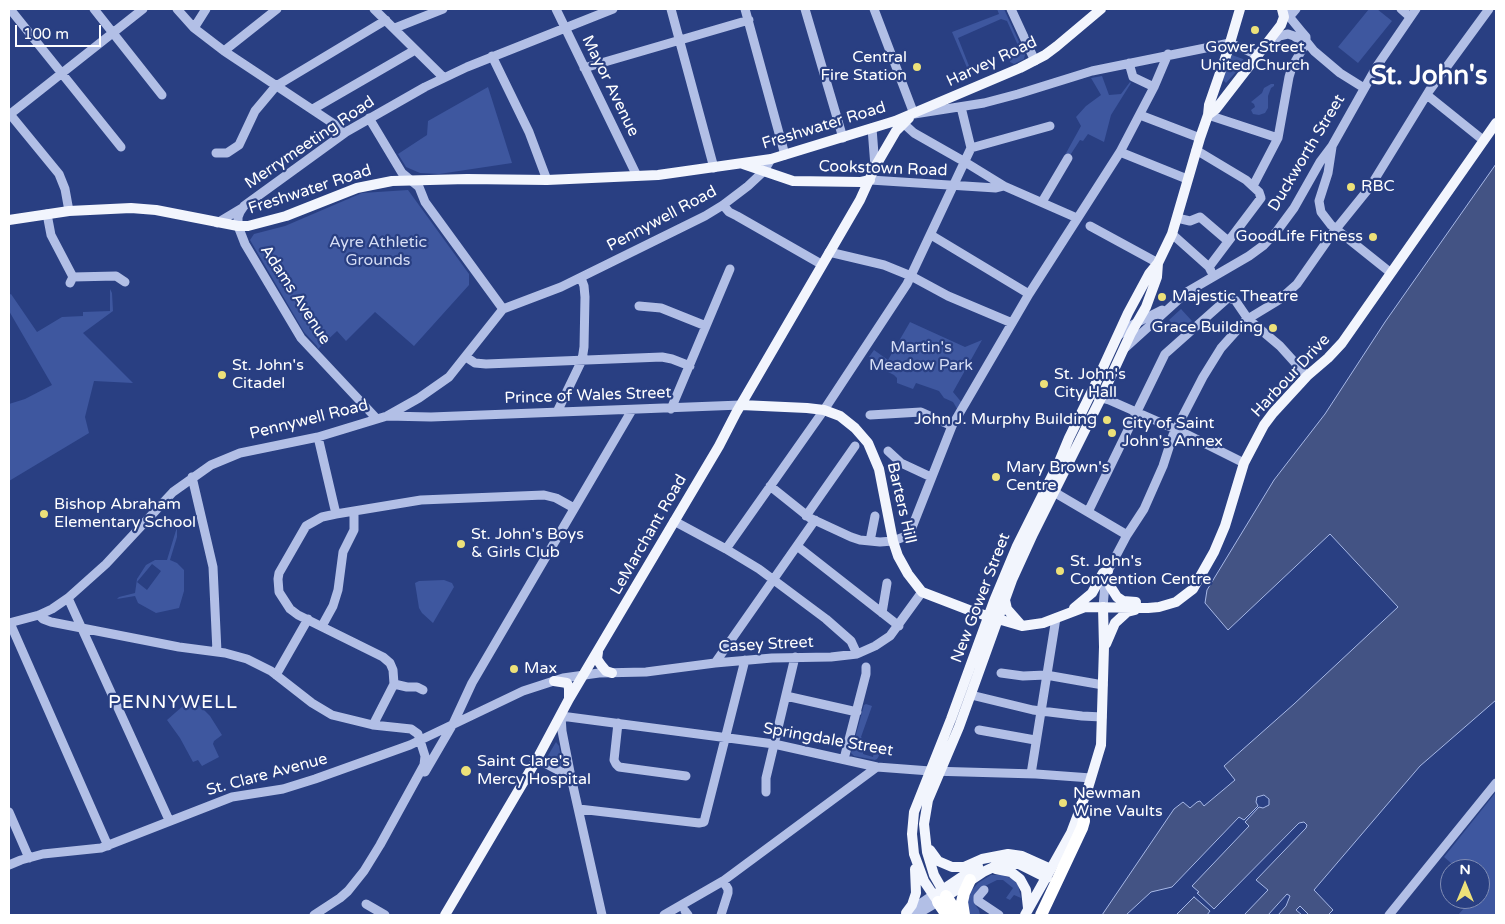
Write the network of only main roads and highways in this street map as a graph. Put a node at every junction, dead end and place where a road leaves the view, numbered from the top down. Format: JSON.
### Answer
{"nodes":[{"id":1,"x":1101,"y":9,"type":"edge"},
{"id":2,"x":1240,"y":9,"type":"edge"},
{"id":3,"x":1285,"y":12,"type":"edge"},
{"id":4,"x":1218,"y":80,"type":"junction"},
{"id":5,"x":1232,"y":87,"type":"junction"},
{"id":6,"x":914,"y":114,"type":"junction"},
{"id":7,"x":1208,"y":115,"type":"junction"},
{"id":8,"x":1496,"y":123,"type":"edge"},
{"id":9,"x":742,"y":164,"type":"junction"},
{"id":10,"x":764,"y":171,"type":"joint"},
{"id":11,"x":870,"y":180,"type":"junction"},
{"id":12,"x":9,"y":220,"type":"edge"},
{"id":13,"x":1158,"y":263,"type":"junction"},
{"id":14,"x":741,"y":405,"type":"junction"},
{"id":15,"x":1051,"y":487,"type":"junction"},
{"id":16,"x":1005,"y":599,"type":"junction"},
{"id":17,"x":1103,"y":607,"type":"junction"},
{"id":18,"x":1158,"y":607,"type":"junction"},
{"id":19,"x":1138,"y":608,"type":"junction"},
{"id":20,"x":1073,"y":611,"type":"junction"},
{"id":21,"x":993,"y":618,"type":"junction"},
{"id":22,"x":1022,"y":626,"type":"junction"},
{"id":23,"x":1104,"y":647,"type":"junction"},
{"id":24,"x":598,"y":652,"type":"junction"},
{"id":25,"x":612,"y":672,"type":"road end"},
{"id":26,"x":554,"y":681,"type":"road end"},
{"id":27,"x":569,"y":700,"type":"junction"},
{"id":28,"x":935,"y":771,"type":"junction"},
{"id":29,"x":1082,"y":804,"type":"joint"},
{"id":30,"x":925,"y":843,"type":"junction"},
{"id":31,"x":914,"y":854,"type":"junction"},
{"id":32,"x":994,"y":857,"type":"junction"},
{"id":33,"x":987,"y":870,"type":"junction"},
{"id":34,"x":1054,"y":873,"type":"junction"},
{"id":35,"x":970,"y":880,"type":"junction"},
{"id":36,"x":940,"y":896,"type":"junction"},
{"id":37,"x":1027,"y":912,"type":"edge"},
{"id":38,"x":445,"y":915,"type":"edge"},
{"id":39,"x":909,"y":915,"type":"edge"},
{"id":40,"x":947,"y":915,"type":"edge"},
{"id":41,"x":958,"y":915,"type":"edge"},
{"id":42,"x":964,"y":915,"type":"edge"},
{"id":43,"x":1041,"y":915,"type":"edge"}],
"edges":[{"from":1,"to":6,"type":"main road","name":"Harvey Road"},
{"from":2,"to":4,"type":"main road"},
{"from":3,"to":5,"type":"main road"},
{"from":4,"to":5,"type":"main road"},
{"from":4,"to":7,"type":"main road"},
{"from":5,"to":7,"type":"main road"},
{"from":6,"to":9,"type":"main road","name":"Freshwater Road"},
{"from":6,"to":11,"type":"main road","name":"LeMarchant Road"},
{"from":7,"to":13,"type":"main road"},
{"from":8,"to":18,"type":"main road","name":"Harbour Drive"},
{"from":9,"to":10,"type":"main road","name":"Freshwater Road"},
{"from":9,"to":12,"type":"main road","name":"Freshwater Road"},
{"from":10,"to":11,"type":"main road","name":"Cookstown Road"},
{"from":11,"to":14,"type":"main road","name":"LeMarchant Road"},
{"from":13,"to":15,"type":"main road","name":"New Gower Street"},
{"from":13,"to":15,"type":"main road","name":"New Gower Street"},
{"from":14,"to":21,"type":"main road","name":"Barters Hill"},
{"from":14,"to":24,"type":"main road","name":"LeMarchant Road"},
{"from":15,"to":16,"type":"main road","name":"New Gower Street"},
{"from":15,"to":21,"type":"main road","name":"New Gower Street"},
{"from":16,"to":21,"type":"main road","name":"New Gower Street"},
{"from":16,"to":22,"type":"main road"},
{"from":17,"to":19,"type":"main road","name":"Harbour Drive"},
{"from":17,"to":20,"type":"main road","name":"Harbour Drive"},
{"from":17,"to":23,"type":"main road"},
{"from":18,"to":19,"type":"main road","name":"Harbour Drive"},
{"from":18,"to":20,"type":"main road"},
{"from":19,"to":23,"type":"main road"},
{"from":20,"to":22,"type":"main road"},
{"from":21,"to":22,"type":"main road","name":"Barters Hill"},
{"from":21,"to":28,"type":"main road","name":"New Gower Street"},
{"from":21,"to":28,"type":"main road","name":"New Gower Street"},
{"from":23,"to":29,"type":"main road"},
{"from":24,"to":25,"type":"main road"},
{"from":24,"to":27,"type":"main road","name":"LeMarchant Road"},
{"from":26,"to":27,"type":"main road"},
{"from":27,"to":38,"type":"main road","name":"LeMarchant Road"},
{"from":28,"to":30,"type":"main road","name":"New Gower Street"},
{"from":28,"to":31,"type":"main road","name":"New Gower Street"},
{"from":29,"to":34,"type":"highway"},
{"from":30,"to":32,"type":"main road"},
{"from":30,"to":36,"type":"main road","name":"New Gower Street"},
{"from":31,"to":36,"type":"main road","name":"New Gower Street"},
{"from":31,"to":39,"type":"main road"},
{"from":32,"to":34,"type":"main road"},
{"from":32,"to":36,"type":"main road"},
{"from":33,"to":34,"type":"main road"},
{"from":33,"to":35,"type":"main road"},
{"from":33,"to":37,"type":"main road"},
{"from":34,"to":37,"type":"main road"},
{"from":34,"to":43,"type":"highway"},
{"from":35,"to":36,"type":"main road"},
{"from":35,"to":42,"type":"highway"},
{"from":36,"to":40,"type":"highway"},
{"from":36,"to":41,"type":"highway"}]}
